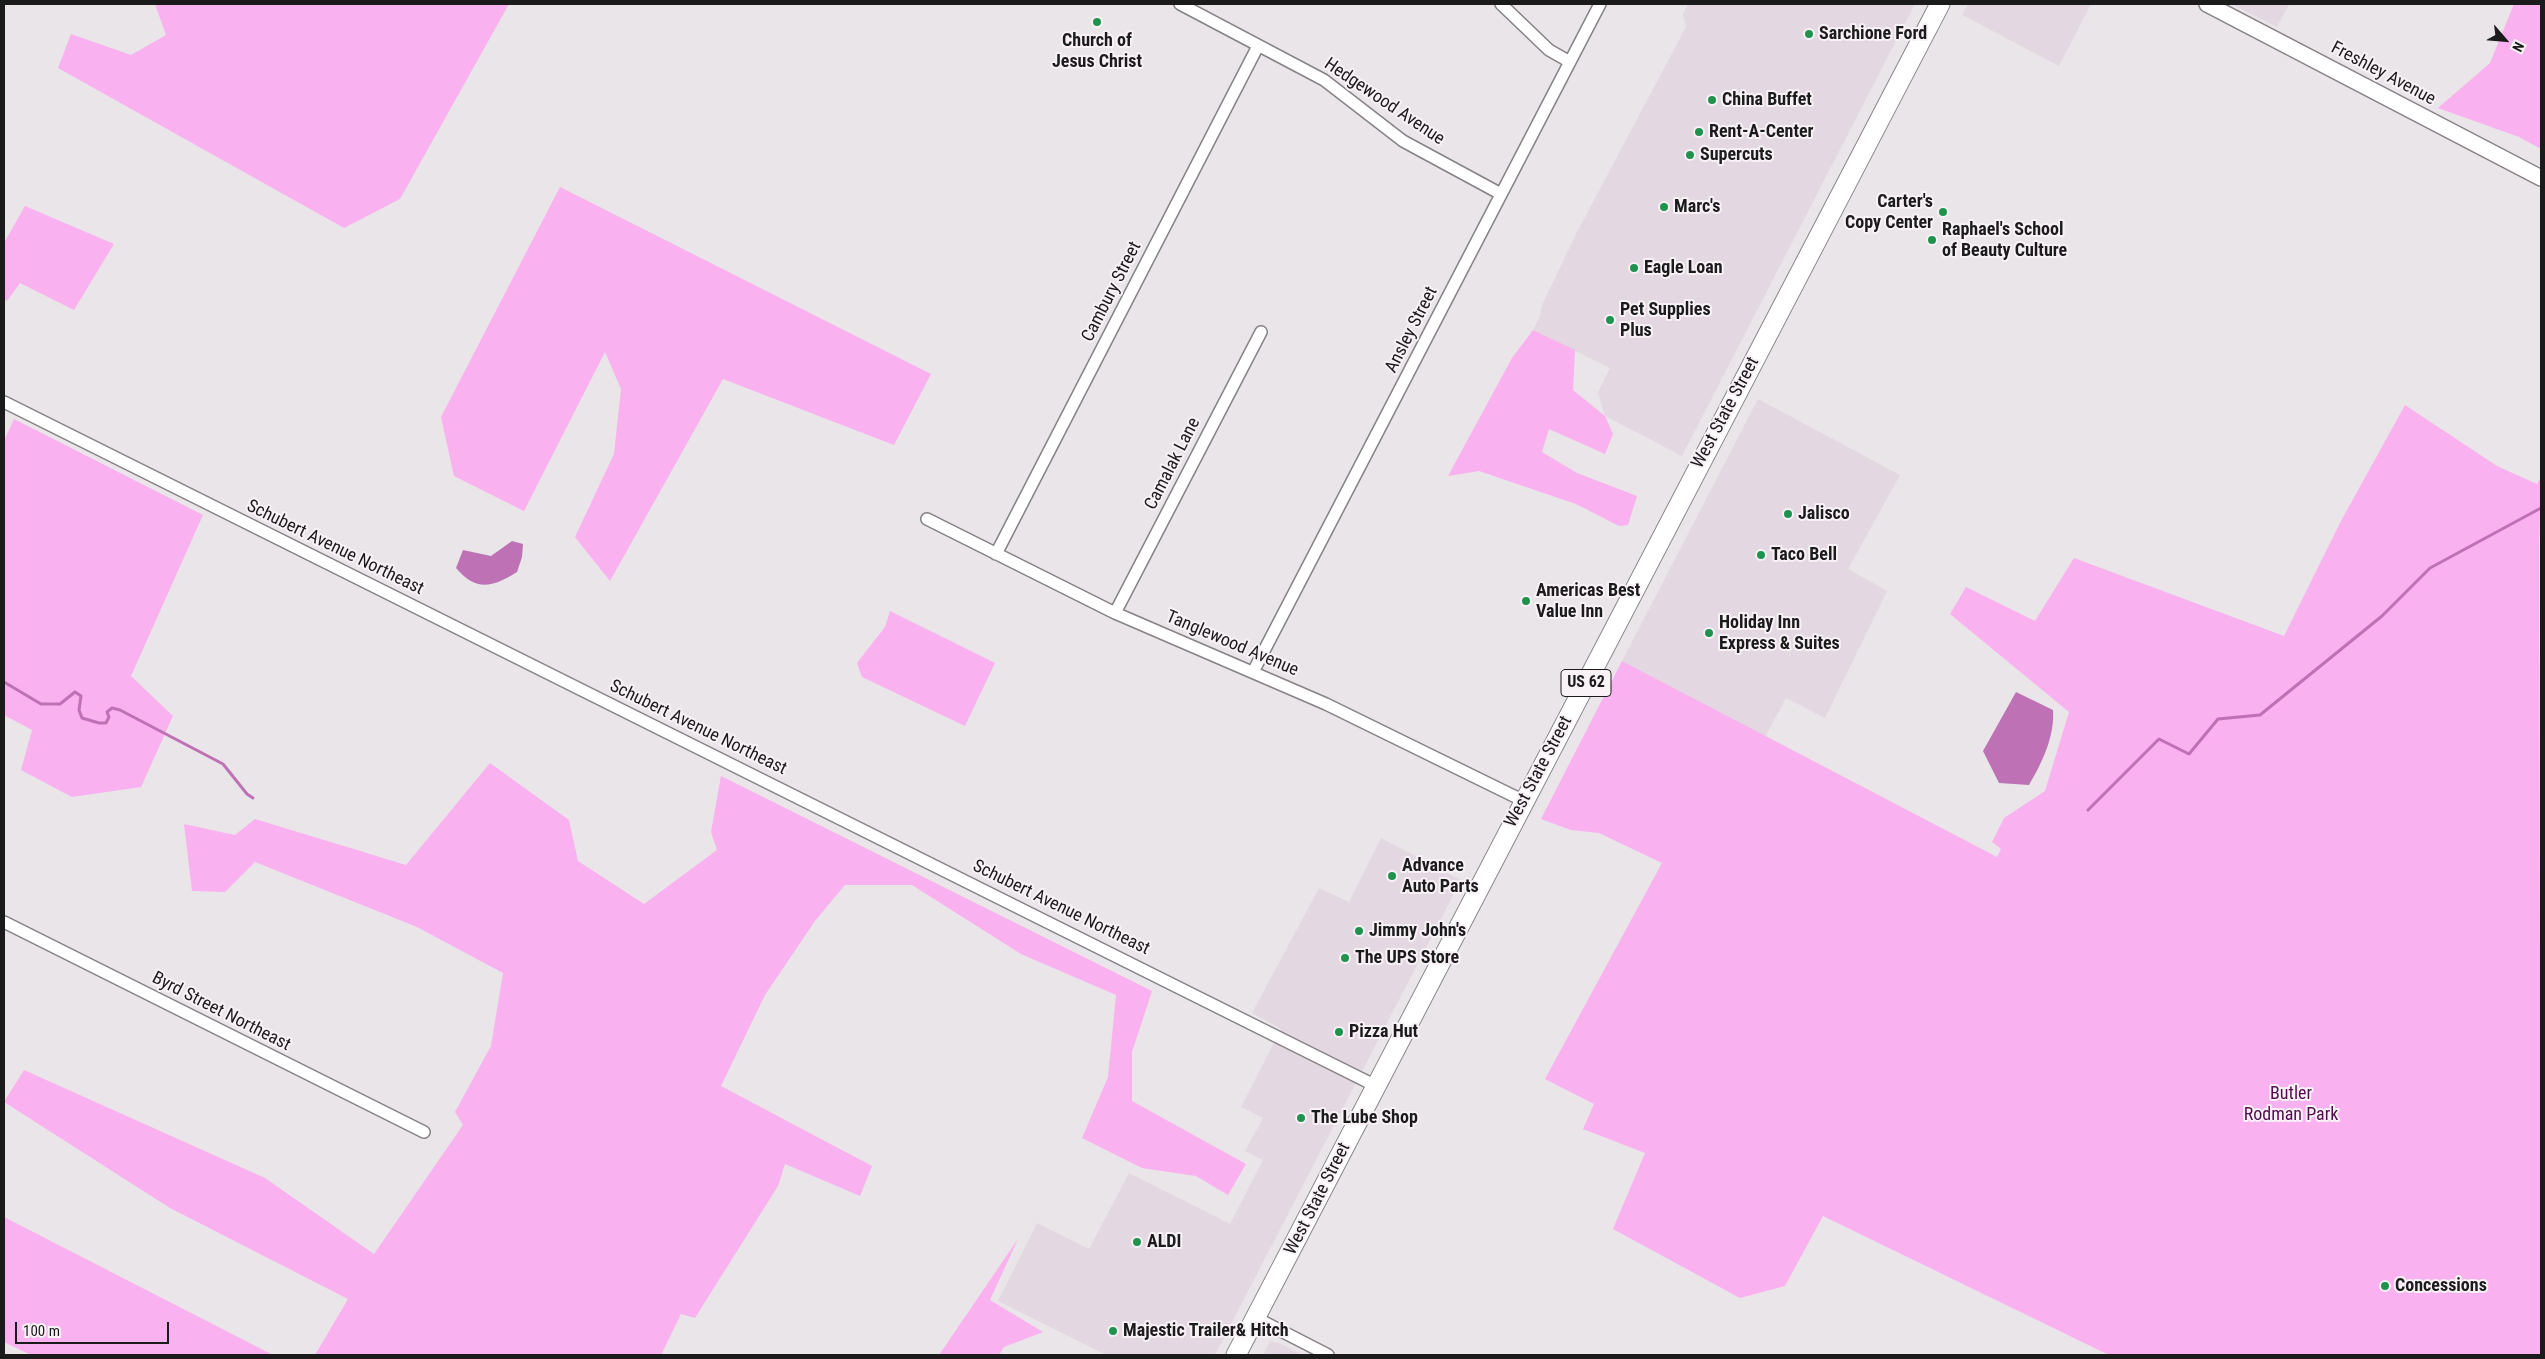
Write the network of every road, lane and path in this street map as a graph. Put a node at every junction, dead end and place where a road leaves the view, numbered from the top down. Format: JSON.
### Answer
{"nodes":[{"id":1,"x":1180,"y":4,"type":"edge"},
{"id":2,"x":1501,"y":4,"type":"edge"},
{"id":3,"x":1600,"y":4,"type":"edge"},
{"id":4,"x":1940,"y":4,"type":"edge"},
{"id":5,"x":2207,"y":4,"type":"edge"},
{"id":6,"x":1258,"y":46,"type":"junction"},
{"id":7,"x":1570,"y":62,"type":"junction"},
{"id":8,"x":2541,"y":178,"type":"edge"},
{"id":9,"x":1501,"y":194,"type":"junction"},
{"id":10,"x":1261,"y":332,"type":"dead end"},
{"id":11,"x":4,"y":402,"type":"edge"},
{"id":12,"x":927,"y":519,"type":"dead end"},
{"id":13,"x":996,"y":554,"type":"junction"},
{"id":14,"x":1116,"y":613,"type":"junction"},
{"id":15,"x":1253,"y":672,"type":"junction"},
{"id":16,"x":1524,"y":801,"type":"junction"},
{"id":17,"x":4,"y":922,"type":"edge"},
{"id":18,"x":1376,"y":1086,"type":"junction"},
{"id":19,"x":424,"y":1132,"type":"dead end"},
{"id":20,"x":1256,"y":1318,"type":"junction"},
{"id":21,"x":1236,"y":1355,"type":"edge"},
{"id":22,"x":1328,"y":1355,"type":"edge"}],
"edges":[{"from":1,"to":6,"type":"street","name":"Hedgewood Avenue"},
{"from":2,"to":7,"type":"street"},
{"from":3,"to":7,"type":"street","name":"Ansley Street"},
{"from":4,"to":16,"type":"highway","name":"West State Street","number":"US 62"},
{"from":5,"to":8,"type":"street","name":"Freshley Avenue"},
{"from":6,"to":9,"type":"street","name":"Hedgewood Avenue"},
{"from":6,"to":13,"type":"street","name":"Cambury Street"},
{"from":7,"to":9,"type":"street","name":"Ansley Street"},
{"from":9,"to":15,"type":"street","name":"Ansley Street"},
{"from":10,"to":14,"type":"street","name":"Camalak Lane"},
{"from":11,"to":18,"type":"street","name":"Schubert Avenue Northeast"},
{"from":12,"to":13,"type":"street","name":"Tanglewood Avenue"},
{"from":13,"to":14,"type":"street","name":"Tanglewood Avenue"},
{"from":14,"to":15,"type":"street","name":"Tanglewood Avenue"},
{"from":15,"to":16,"type":"street","name":"Tanglewood Avenue"},
{"from":16,"to":18,"type":"highway","name":"West State Street","number":"US 62"},
{"from":17,"to":19,"type":"street","name":"Byrd Street Northeast"},
{"from":18,"to":20,"type":"highway","name":"West State Street","number":"US 62"},
{"from":20,"to":21,"type":"highway","name":"West State Street","number":"US 62"},
{"from":20,"to":22,"type":"street"}]}
